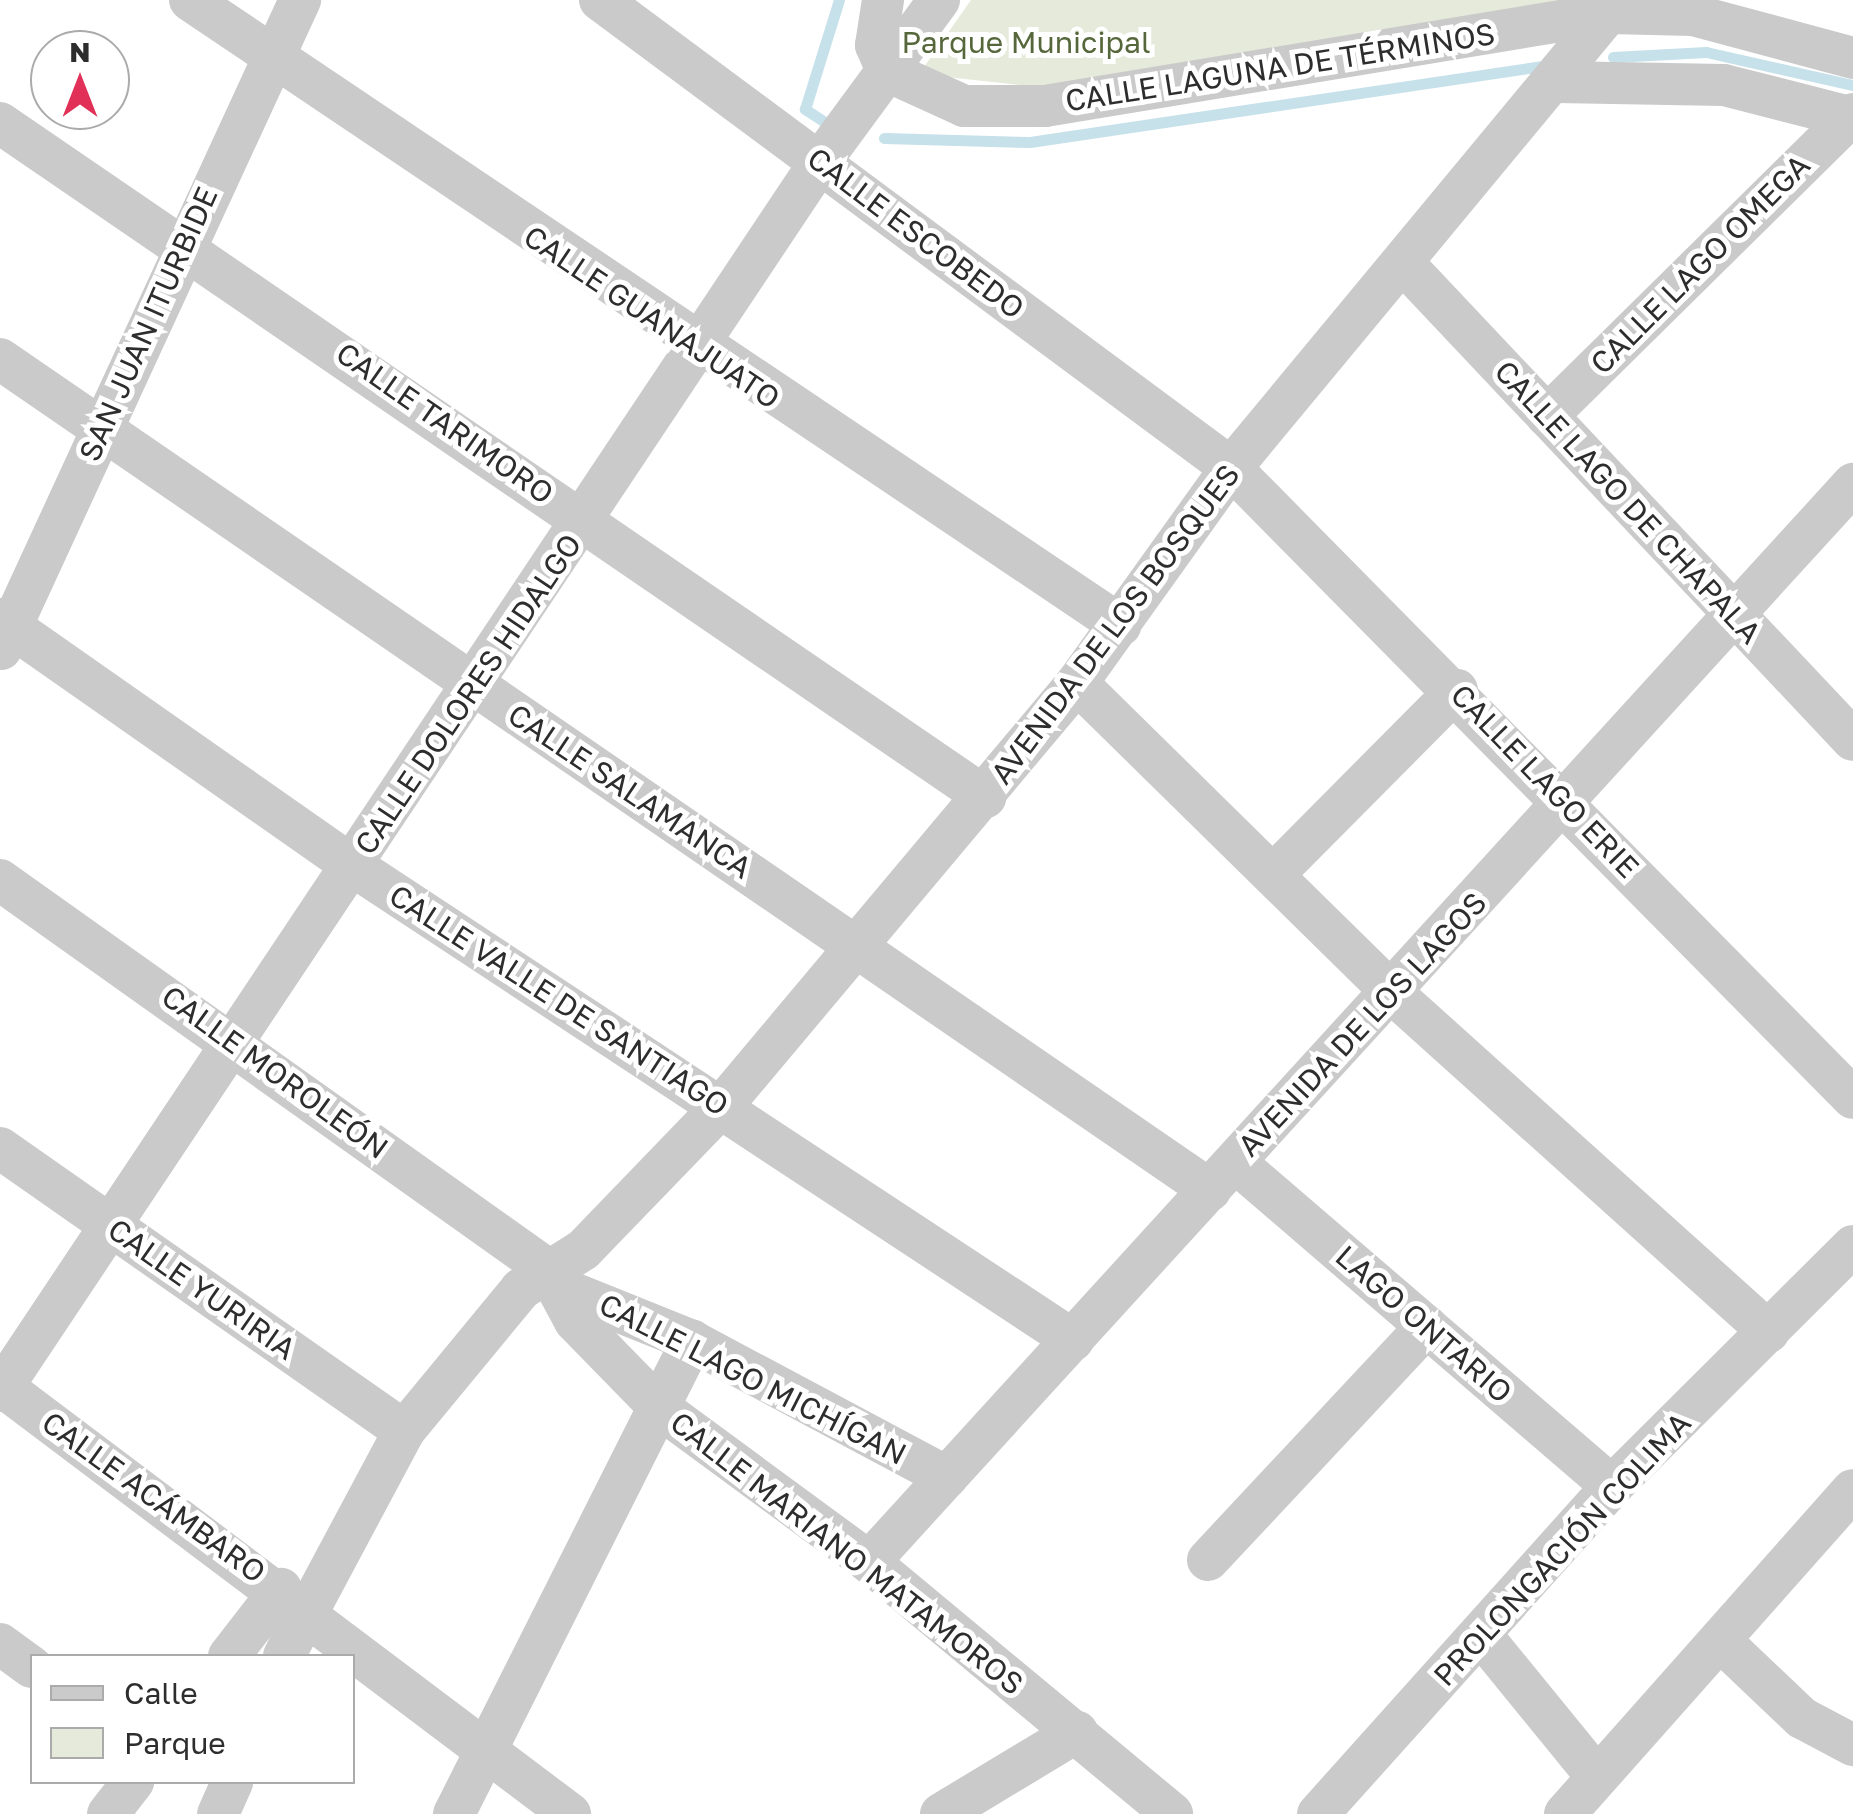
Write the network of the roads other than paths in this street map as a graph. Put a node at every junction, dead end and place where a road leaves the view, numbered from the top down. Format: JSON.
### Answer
{"nodes":[{"id":1,"x":190,"y":0,"type":"edge"},
{"id":2,"x":300,"y":0,"type":"edge"},
{"id":3,"x":883,"y":0,"type":"edge"},
{"id":4,"x":940,"y":0,"type":"edge"},
{"id":5,"x":602,"y":1,"type":"edge"},
{"id":6,"x":1614,"y":7,"type":"edge"},
{"id":7,"x":1853,"y":58,"type":"edge"},
{"id":8,"x":271,"y":60,"type":"junction"},
{"id":9,"x":887,"y":72,"type":"junction"},
{"id":10,"x":1557,"y":82,"type":"junction"},
{"id":11,"x":1852,"y":116,"type":"edge"},
{"id":12,"x":0,"y":123,"type":"edge"},
{"id":13,"x":820,"y":162,"type":"junction"},
{"id":14,"x":182,"y":240,"type":"junction"},
{"id":15,"x":1404,"y":264,"type":"junction"},
{"id":16,"x":700,"y":351,"type":"junction"},
{"id":17,"x":0,"y":360,"type":"edge"},
{"id":18,"x":1547,"y":416,"type":"junction"},
{"id":19,"x":99,"y":430,"type":"junction"},
{"id":20,"x":1231,"y":468,"type":"junction"},
{"id":21,"x":1853,"y":484,"type":"edge"},
{"id":22,"x":584,"y":520,"type":"junction"},
{"id":23,"x":1736,"y":616,"type":"junction"},
{"id":24,"x":1120,"y":626,"type":"junction"},
{"id":25,"x":4,"y":632,"type":"edge"},
{"id":26,"x":1077,"y":683,"type":"junction"},
{"id":27,"x":475,"y":686,"type":"junction"},
{"id":28,"x":1457,"y":690,"type":"junction"},
{"id":29,"x":1853,"y":740,"type":"edge"},
{"id":30,"x":984,"y":797,"type":"junction"},
{"id":31,"x":1566,"y":802,"type":"junction"},
{"id":32,"x":353,"y":866,"type":"junction"},
{"id":33,"x":1272,"y":876,"type":"junction"},
{"id":34,"x":0,"y":880,"type":"edge"},
{"id":35,"x":854,"y":944,"type":"junction"},
{"id":36,"x":1391,"y":992,"type":"junction"},
{"id":37,"x":240,"y":1043,"type":"junction"},
{"id":38,"x":1853,"y":1098,"type":"edge"},
{"id":39,"x":722,"y":1106,"type":"junction"},
{"id":40,"x":0,"y":1148,"type":"edge"},
{"id":41,"x":1223,"y":1176,"type":"junction"},
{"id":42,"x":113,"y":1227,"type":"junction"},
{"id":43,"x":1853,"y":1246,"type":"edge"},
{"id":44,"x":552,"y":1278,"type":"junction"},
{"id":45,"x":1427,"y":1326,"type":"junction"},
{"id":46,"x":1769,"y":1332,"type":"junction"},
{"id":47,"x":1073,"y":1340,"type":"junction"},
{"id":48,"x":692,"y":1341,"type":"junction"},
{"id":49,"x":2,"y":1389,"type":"edge"},
{"id":50,"x":661,"y":1409,"type":"junction"},
{"id":51,"x":404,"y":1430,"type":"junction"},
{"id":52,"x":946,"y":1477,"type":"junction"},
{"id":53,"x":1612,"y":1486,"type":"junction"},
{"id":54,"x":1853,"y":1490,"type":"edge"},
{"id":55,"x":1208,"y":1560,"type":"dead end"},
{"id":56,"x":869,"y":1562,"type":"junction"},
{"id":57,"x":292,"y":1599,"type":"junction"},
{"id":58,"x":1482,"y":1636,"type":"junction"},
{"id":59,"x":0,"y":1644,"type":"edge"},
{"id":60,"x":1725,"y":1645,"type":"junction"},
{"id":61,"x":232,"y":1654,"type":"edge"},
{"id":62,"x":284,"y":1654,"type":"edge"},
{"id":63,"x":30,"y":1666,"type":"edge"},
{"id":64,"x":1077,"y":1732,"type":"junction"},
{"id":65,"x":1853,"y":1745,"type":"edge"},
{"id":66,"x":488,"y":1754,"type":"junction"},
{"id":67,"x":1596,"y":1776,"type":"junction"},
{"id":68,"x":131,"y":1784,"type":"edge"},
{"id":69,"x":231,"y":1784,"type":"edge"},
{"id":70,"x":108,"y":1814,"type":"edge"},
{"id":71,"x":218,"y":1814,"type":"edge"},
{"id":72,"x":454,"y":1814,"type":"edge"},
{"id":73,"x":570,"y":1814,"type":"edge"},
{"id":74,"x":941,"y":1814,"type":"edge"},
{"id":75,"x":1172,"y":1814,"type":"edge"},
{"id":76,"x":1318,"y":1814,"type":"edge"},
{"id":77,"x":1565,"y":1814,"type":"edge"}],
"edges":[{"from":1,"to":8,"type":"street","name":"CALLE GUANAJUATO"},
{"from":2,"to":8,"type":"street","name":"SAN JUAN ITURBIDE"},
{"from":3,"to":9,"type":"street"},
{"from":4,"to":9,"type":"street","name":"CALLE DOLORES HIDALGO"},
{"from":5,"to":13,"type":"street","name":"CALLE ESCOBEDO"},
{"from":6,"to":7,"type":"street","name":"CALLE LAGUNA DE TÉRMINOS"},
{"from":6,"to":9,"type":"street","name":"CALLE LAGUNA DE TÉRMINOS"},
{"from":6,"to":10,"type":"street","name":"AVENIDA DE LOS BOSQUES"},
{"from":8,"to":14,"type":"street","name":"SAN JUAN ITURBIDE"},
{"from":8,"to":16,"type":"street","name":"CALLE GUANAJUATO"},
{"from":9,"to":13,"type":"street","name":"CALLE DOLORES HIDALGO"},
{"from":10,"to":11,"type":"street"},
{"from":10,"to":15,"type":"street","name":"AVENIDA DE LOS BOSQUES"},
{"from":11,"to":18,"type":"street","name":"CALLE LAGO OMEGA"},
{"from":12,"to":14,"type":"street","name":"CALLE TARIMORO"},
{"from":13,"to":16,"type":"street","name":"CALLE DOLORES HIDALGO"},
{"from":13,"to":20,"type":"street","name":"CALLE ESCOBEDO"},
{"from":14,"to":19,"type":"street","name":"SAN JUAN ITURBIDE"},
{"from":14,"to":22,"type":"street","name":"CALLE TARIMORO"},
{"from":15,"to":18,"type":"street","name":"CALLE LAGO DE CHAPALA"},
{"from":15,"to":20,"type":"street","name":"AVENIDA DE LOS BOSQUES"},
{"from":16,"to":22,"type":"street","name":"CALLE DOLORES HIDALGO"},
{"from":16,"to":24,"type":"street","name":"CALLE GUANAJUATO"},
{"from":17,"to":19,"type":"street","name":"CALLE SALAMANCA"},
{"from":18,"to":23,"type":"street","name":"CALLE LAGO DE CHAPALA"},
{"from":19,"to":25,"type":"street","name":"SAN JUAN ITURBIDE"},
{"from":19,"to":27,"type":"street","name":"CALLE SALAMANCA"},
{"from":20,"to":24,"type":"street","name":"AVENIDA DE LOS BOSQUES"},
{"from":20,"to":28,"type":"street","name":"CALLE LAGO ERIE"},
{"from":21,"to":23,"type":"street","name":"AVENIDA DE LOS LAGOS"},
{"from":22,"to":27,"type":"street","name":"CALLE DOLORES HIDALGO"},
{"from":22,"to":30,"type":"street","name":"CALLE TARIMORO"},
{"from":23,"to":29,"type":"street","name":"CALLE LAGO DE CHAPALA"},
{"from":23,"to":31,"type":"street","name":"AVENIDA DE LOS LAGOS"},
{"from":24,"to":26,"type":"street","name":"AVENIDA DE LOS BOSQUES"},
{"from":25,"to":32,"type":"street","name":"CALLE VALLE DE SANTIAGO"},
{"from":26,"to":30,"type":"street","name":"AVENIDA DE LOS BOSQUES"},
{"from":26,"to":33,"type":"street"},
{"from":27,"to":32,"type":"street","name":"CALLE DOLORES HIDALGO"},
{"from":27,"to":35,"type":"street","name":"CALLE SALAMANCA"},
{"from":28,"to":31,"type":"street","name":"CALLE LAGO ERIE"},
{"from":28,"to":33,"type":"street"},
{"from":30,"to":35,"type":"street","name":"AVENIDA DE LOS BOSQUES"},
{"from":31,"to":36,"type":"street","name":"AVENIDA DE LOS LAGOS"},
{"from":31,"to":38,"type":"street","name":"CALLE LAGO ERIE"},
{"from":32,"to":37,"type":"street","name":"CALLE DOLORES HIDALGO"},
{"from":32,"to":39,"type":"street","name":"CALLE VALLE DE SANTIAGO"},
{"from":33,"to":36,"type":"street"},
{"from":34,"to":37,"type":"street","name":"CALLE MOROLEÓN"},
{"from":35,"to":39,"type":"street","name":"AVENIDA DE LOS BOSQUES"},
{"from":35,"to":41,"type":"street","name":"CALLE SALAMANCA"},
{"from":36,"to":41,"type":"street","name":"AVENIDA DE LOS LAGOS"},
{"from":36,"to":46,"type":"street"},
{"from":37,"to":42,"type":"street","name":"CALLE DOLORES HIDALGO"},
{"from":37,"to":44,"type":"street","name":"CALLE MOROLEÓN"},
{"from":39,"to":44,"type":"street","name":"AVENIDA DE LOS BOSQUES"},
{"from":39,"to":47,"type":"street","name":"CALLE VALLE DE SANTIAGO"},
{"from":40,"to":42,"type":"street","name":"CALLE YURIRIA"},
{"from":41,"to":45,"type":"street","name":"LAGO ONTARIO"},
{"from":41,"to":47,"type":"street","name":"AVENIDA DE LOS LAGOS"},
{"from":42,"to":49,"type":"street","name":"CALLE DOLORES HIDALGO"},
{"from":42,"to":51,"type":"street","name":"CALLE YURIRIA"},
{"from":43,"to":46,"type":"street","name":"PROLONGACIÓN COLIMA"},
{"from":44,"to":48,"type":"street","name":"CALLE LAGO MICHÍGAN"},
{"from":44,"to":50,"type":"street","name":"CALLE MARIANO MATAMOROS"},
{"from":44,"to":51,"type":"street","name":"AVENIDA DE LOS BOSQUES"},
{"from":45,"to":53,"type":"street","name":"LAGO ONTARIO"},
{"from":45,"to":55,"type":"street"},
{"from":46,"to":53,"type":"street","name":"PROLONGACIÓN COLIMA"},
{"from":47,"to":52,"type":"street","name":"AVENIDA DE LOS LAGOS"},
{"from":48,"to":50,"type":"street"},
{"from":48,"to":52,"type":"street","name":"CALLE LAGO MICHÍGAN"},
{"from":49,"to":57,"type":"street","name":"CALLE ACÁMBARO"},
{"from":50,"to":56,"type":"street","name":"CALLE MARIANO MATAMOROS"},
{"from":50,"to":66,"type":"street"},
{"from":51,"to":57,"type":"street","name":"AVENIDA DE LOS BOSQUES"},
{"from":52,"to":56,"type":"street","name":"AVENIDA DE LOS LAGOS"},
{"from":53,"to":58,"type":"street","name":"PROLONGACIÓN COLIMA"},
{"from":54,"to":60,"type":"street"},
{"from":56,"to":64,"type":"street","name":"CALLE MARIANO MATAMOROS"},
{"from":57,"to":61,"type":"street"},
{"from":57,"to":62,"type":"street"},
{"from":57,"to":66,"type":"street","name":"CALLE ACÁMBARO"},
{"from":58,"to":67,"type":"street"},
{"from":58,"to":76,"type":"street","name":"PROLONGACIÓN COLIMA"},
{"from":59,"to":63,"type":"street"},
{"from":60,"to":65,"type":"street"},
{"from":60,"to":67,"type":"street"},
{"from":64,"to":74,"type":"street"},
{"from":64,"to":75,"type":"street","name":"CALLE MARIANO MATAMOROS"},
{"from":66,"to":72,"type":"street"},
{"from":66,"to":73,"type":"street","name":"CALLE ACÁMBARO"},
{"from":67,"to":77,"type":"street"},
{"from":68,"to":70,"type":"street"},
{"from":69,"to":71,"type":"street"}]}
